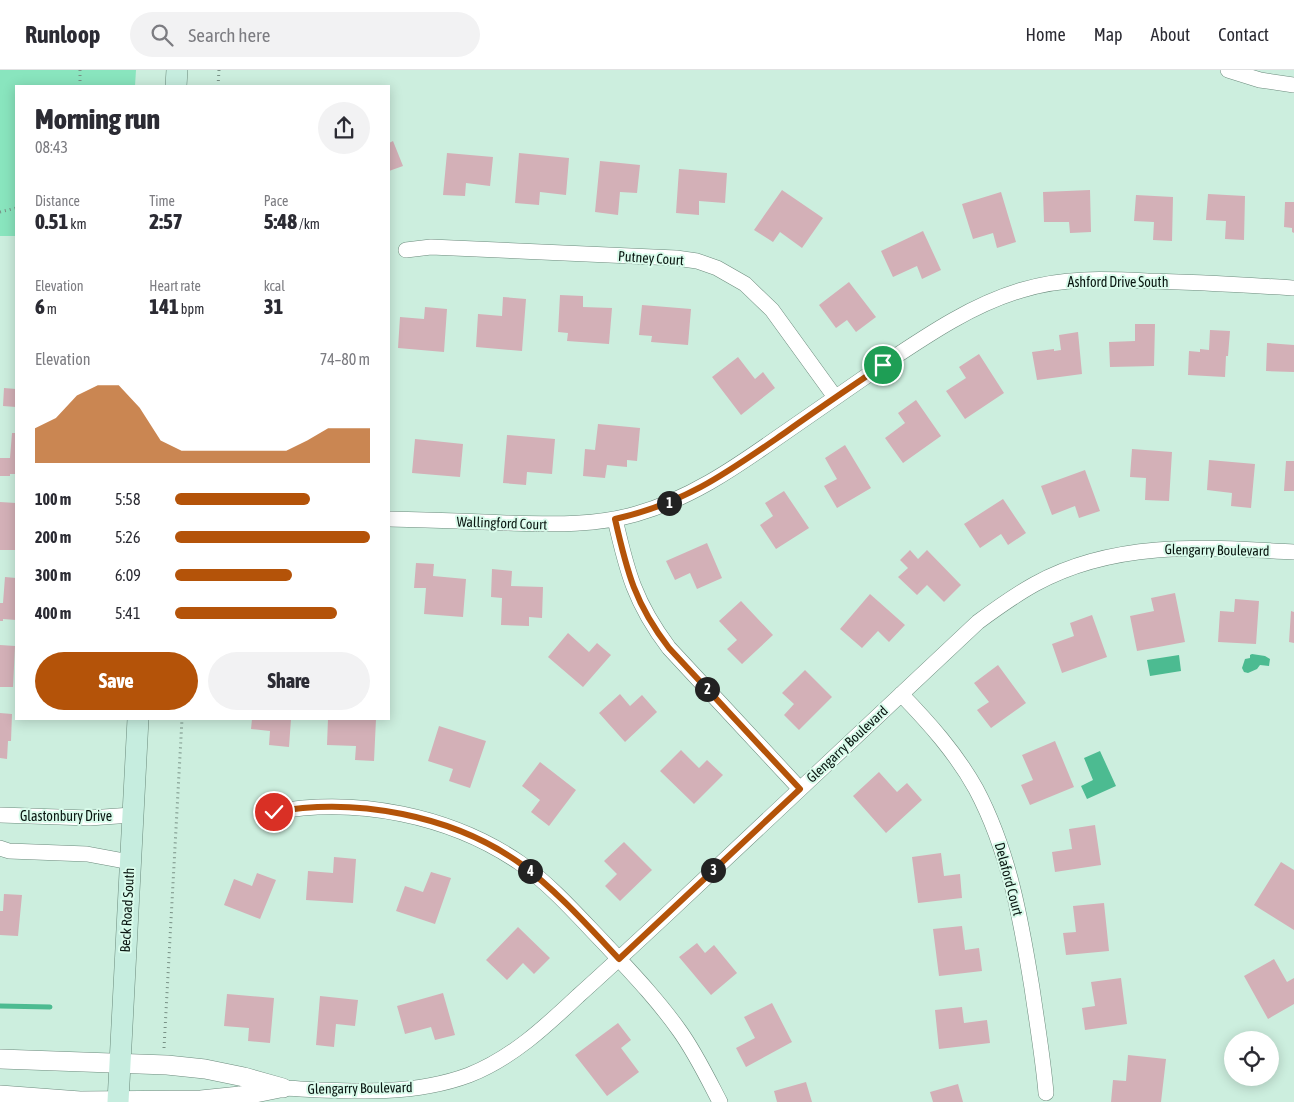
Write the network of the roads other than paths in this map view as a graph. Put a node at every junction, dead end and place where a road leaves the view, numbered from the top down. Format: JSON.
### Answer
{"nodes":[{"id":1,"x":177,"y":70,"type":"edge"},
{"id":2,"x":1228,"y":70,"type":"edge"},
{"id":3,"x":176,"y":85,"type":"edge"},
{"id":4,"x":1294,"y":85,"type":"edge"},
{"id":5,"x":406,"y":250,"type":"dead end"},
{"id":6,"x":1294,"y":288,"type":"edge"},
{"id":7,"x":835,"y":397,"type":"junction"},
{"id":8,"x":390,"y":519,"type":"edge"},
{"id":9,"x":615,"y":519,"type":"junction"},
{"id":10,"x":1294,"y":552,"type":"edge"},
{"id":11,"x":901,"y":694,"type":"junction"},
{"id":12,"x":138,"y":720,"type":"edge"},
{"id":13,"x":800,"y":789,"type":"junction"},
{"id":14,"x":274,"y":812,"type":"dead end"},
{"id":15,"x":0,"y":814,"type":"edge"},
{"id":16,"x":132,"y":815,"type":"junction"},
{"id":17,"x":0,"y":848,"type":"edge"},
{"id":18,"x":130,"y":862,"type":"junction"},
{"id":19,"x":619,"y":959,"type":"junction"},
{"id":20,"x":0,"y":1059,"type":"edge"},
{"id":21,"x":120,"y":1062,"type":"junction"},
{"id":22,"x":283,"y":1088,"type":"junction"},
{"id":23,"x":1046,"y":1093,"type":"dead end"},
{"id":24,"x":0,"y":1095,"type":"edge"},
{"id":25,"x":118,"y":1102,"type":"edge"},
{"id":26,"x":720,"y":1102,"type":"edge"}],
"edges":[{"from":1,"to":3,"type":"main road"},
{"from":2,"to":4,"type":"street"},
{"from":5,"to":7,"type":"street","name":"Putney Court"},
{"from":6,"to":7,"type":"street","name":"Ashford Drive South"},
{"from":7,"to":9,"type":"street","name":"Ashford Drive South"},
{"from":8,"to":9,"type":"street","name":"Wallingford Court"},
{"from":9,"to":13,"type":"street"},
{"from":10,"to":11,"type":"street","name":"Glengarry Boulevard"},
{"from":11,"to":13,"type":"street","name":"Glengarry Boulevard"},
{"from":11,"to":23,"type":"street","name":"Delaford Court"},
{"from":12,"to":16,"type":"main road","name":"Beck Road South"},
{"from":13,"to":19,"type":"street","name":"Glengarry Boulevard"},
{"from":14,"to":19,"type":"street"},
{"from":15,"to":16,"type":"street","name":"Glastonbury Drive"},
{"from":16,"to":18,"type":"main road","name":"Beck Road South"},
{"from":17,"to":18,"type":"street"},
{"from":18,"to":21,"type":"main road","name":"Beck Road South"},
{"from":19,"to":22,"type":"street","name":"Glengarry Boulevard"},
{"from":19,"to":26,"type":"street"},
{"from":20,"to":21,"type":"street","name":"Glengarry Boulevard"},
{"from":21,"to":22,"type":"street","name":"Glengarry Boulevard"},
{"from":21,"to":25,"type":"main road","name":"Beck Road South"},
{"from":22,"to":25,"type":"street","name":"Glengarry Boulevard"},
{"from":24,"to":25,"type":"street","name":"Glengarry Boulevard"}]}
